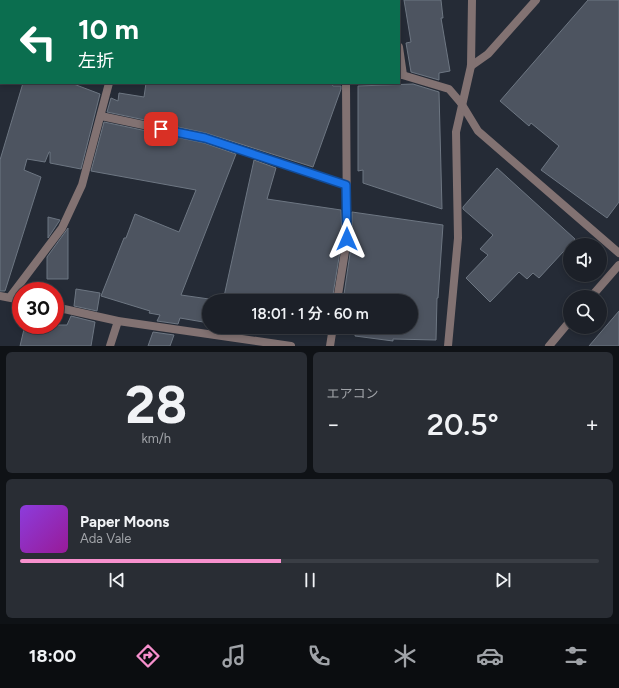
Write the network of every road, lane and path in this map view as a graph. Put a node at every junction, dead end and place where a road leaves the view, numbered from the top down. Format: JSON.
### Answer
{"nodes":[{"id":1,"x":472,"y":0,"type":"edge"},
{"id":2,"x":536,"y":0,"type":"edge"},
{"id":3,"x":400,"y":61,"type":"edge"},
{"id":4,"x":470,"y":66,"type":"junction"},
{"id":5,"x":401,"y":75,"type":"edge"},
{"id":6,"x":110,"y":84,"type":"edge"},
{"id":7,"x":346,"y":84,"type":"edge"},
{"id":8,"x":461,"y":103,"type":"junction"},
{"id":9,"x":101,"y":116,"type":"junction"},
{"id":10,"x":346,"y":185,"type":"junction"},
{"id":11,"x":619,"y":253,"type":"edge"},
{"id":12,"x":619,"y":265,"type":"edge"},
{"id":13,"x":597,"y":290,"type":"edge"},
{"id":14,"x":338,"y":294,"type":"edge"},
{"id":15,"x":0,"y":296,"type":"edge"},
{"id":16,"x":10,"y":298,"type":"joint"},
{"id":17,"x":64,"y":309,"type":"edge"},
{"id":18,"x":118,"y":321,"type":"junction"},
{"id":19,"x":563,"y":329,"type":"edge"},
{"id":20,"x":331,"y":334,"type":"edge"},
{"id":21,"x":110,"y":346,"type":"edge"},
{"id":22,"x":288,"y":346,"type":"edge"},
{"id":23,"x":291,"y":346,"type":"edge"},
{"id":24,"x":330,"y":346,"type":"edge"},
{"id":25,"x":448,"y":346,"type":"edge"},
{"id":26,"x":548,"y":346,"type":"edge"}],
"edges":[{"from":1,"to":4,"type":"street"},
{"from":2,"to":4,"type":"street"},
{"from":3,"to":5,"type":"street"},
{"from":4,"to":8,"type":"street"},
{"from":5,"to":8,"type":"street"},
{"from":6,"to":9,"type":"street"},
{"from":7,"to":10,"type":"street"},
{"from":8,"to":11,"type":"street"},
{"from":8,"to":25,"type":"street"},
{"from":9,"to":10,"type":"street"},
{"from":9,"to":16,"type":"street"},
{"from":10,"to":14,"type":"street"},
{"from":12,"to":13,"type":"street"},
{"from":15,"to":16,"type":"street"},
{"from":17,"to":18,"type":"street"},
{"from":18,"to":21,"type":"street"},
{"from":18,"to":22,"type":"street"},
{"from":19,"to":26,"type":"street"},
{"from":20,"to":24,"type":"street"},
{"from":22,"to":23,"type":"street"}]}
